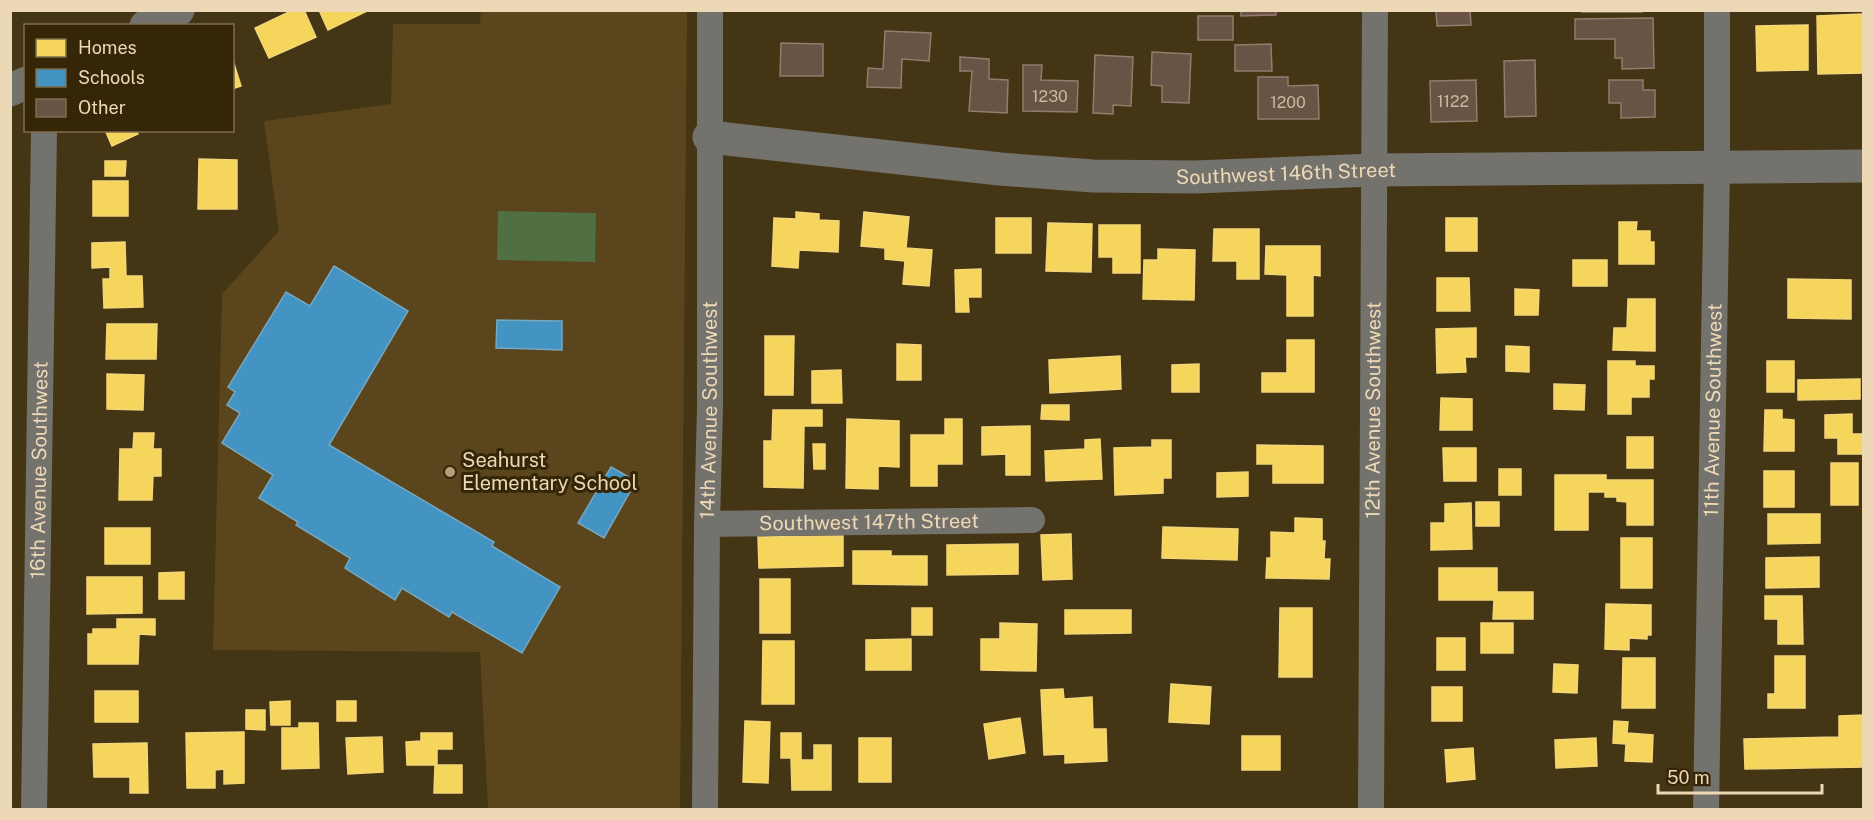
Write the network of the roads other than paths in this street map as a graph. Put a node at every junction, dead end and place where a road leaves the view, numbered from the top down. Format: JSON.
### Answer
{"nodes":[{"id":1,"x":178,"y":10,"type":"edge"},
{"id":2,"x":710,"y":10,"type":"edge"},
{"id":3,"x":1375,"y":10,"type":"edge"},
{"id":4,"x":1717,"y":10,"type":"edge"},
{"id":5,"x":150,"y":24,"type":"edge"},
{"id":6,"x":24,"y":84,"type":"edge"},
{"id":7,"x":10,"y":90,"type":"edge"},
{"id":8,"x":44,"y":132,"type":"edge"},
{"id":9,"x":709,"y":137,"type":"junction"},
{"id":10,"x":1863,"y":166,"type":"edge"},
{"id":11,"x":1716,"y":168,"type":"junction"},
{"id":12,"x":1374,"y":170,"type":"junction"},
{"id":13,"x":1032,"y":520,"type":"dead end"},
{"id":14,"x":707,"y":525,"type":"junction"},
{"id":15,"x":34,"y":810,"type":"edge"},
{"id":16,"x":705,"y":810,"type":"edge"},
{"id":17,"x":1371,"y":810,"type":"edge"},
{"id":18,"x":1706,"y":810,"type":"edge"}],
"edges":[{"from":1,"to":5,"type":"street"},
{"from":2,"to":9,"type":"street","name":"14th Avenue Southwest"},
{"from":3,"to":12,"type":"street","name":"12th Avenue Southwest"},
{"from":4,"to":11,"type":"street","name":"11th Avenue Southwest"},
{"from":6,"to":7,"type":"street"},
{"from":8,"to":15,"type":"street","name":"16th Avenue Southwest"},
{"from":9,"to":12,"type":"street","name":"Southwest 146th Street"},
{"from":9,"to":14,"type":"street","name":"14th Avenue Southwest"},
{"from":10,"to":11,"type":"street","name":"Southwest 146th Street"},
{"from":11,"to":12,"type":"street","name":"Southwest 146th Street"},
{"from":11,"to":18,"type":"street","name":"11th Avenue Southwest"},
{"from":12,"to":17,"type":"street","name":"12th Avenue Southwest"},
{"from":13,"to":14,"type":"street","name":"Southwest 147th Street"},
{"from":14,"to":16,"type":"street","name":"14th Avenue Southwest"}]}
